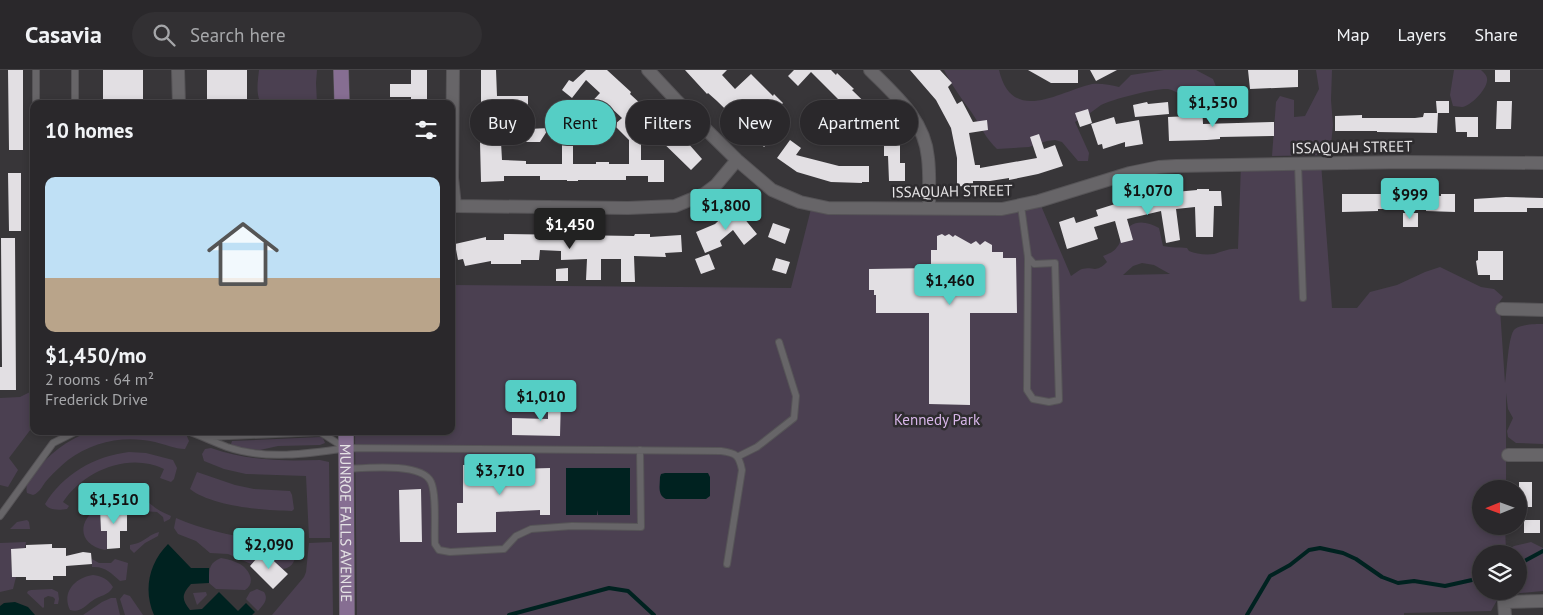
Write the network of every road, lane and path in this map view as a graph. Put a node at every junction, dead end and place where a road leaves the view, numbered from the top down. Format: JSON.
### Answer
{"nodes":[{"id":1,"x":36,"y":70,"type":"edge"},
{"id":2,"x":75,"y":70,"type":"edge"},
{"id":3,"x":178,"y":70,"type":"edge"},
{"id":4,"x":341,"y":70,"type":"edge"},
{"id":5,"x":453,"y":70,"type":"edge"},
{"id":6,"x":648,"y":70,"type":"edge"},
{"id":7,"x":870,"y":70,"type":"edge"},
{"id":8,"x":36,"y":100,"type":"edge"},
{"id":9,"x":75,"y":100,"type":"edge"},
{"id":10,"x":179,"y":100,"type":"edge"},
{"id":11,"x":342,"y":100,"type":"edge"},
{"id":12,"x":453,"y":100,"type":"edge"},
{"id":13,"x":737,"y":160,"type":"junction"},
{"id":14,"x":1543,"y":163,"type":"edge"},
{"id":15,"x":1298,"y":164,"type":"junction"},
{"id":16,"x":455,"y":206,"type":"edge"},
{"id":17,"x":1020,"y":206,"type":"junction"},
{"id":18,"x":929,"y":208,"type":"junction"},
{"id":19,"x":1028,"y":257,"type":"junction"},
{"id":20,"x":1302,"y":298,"type":"dead end"},
{"id":21,"x":1502,"y":309,"type":"dead end"},
{"id":22,"x":1543,"y":310,"type":"edge"},
{"id":23,"x":779,"y":342,"type":"dead end"},
{"id":24,"x":69,"y":435,"type":"edge"},
{"id":25,"x":199,"y":435,"type":"edge"},
{"id":26,"x":250,"y":435,"type":"edge"},
{"id":27,"x":325,"y":435,"type":"edge"},
{"id":28,"x":346,"y":435,"type":"edge"},
{"id":29,"x":204,"y":437,"type":"junction"},
{"id":30,"x":346,"y":448,"type":"junction"},
{"id":31,"x":640,"y":450,"type":"junction"},
{"id":32,"x":1508,"y":454,"type":"dead end"},
{"id":33,"x":1543,"y":455,"type":"edge"},
{"id":34,"x":738,"y":457,"type":"junction"},
{"id":35,"x":346,"y":469,"type":"junction"},
{"id":36,"x":0,"y":516,"type":"edge"},
{"id":37,"x":727,"y":564,"type":"dead end"},
{"id":38,"x":1543,"y":601,"type":"edge"},
{"id":39,"x":347,"y":615,"type":"edge"},
{"id":40,"x":1505,"y":615,"type":"edge"}],
"edges":[{"from":1,"to":8,"type":"lane"},
{"from":2,"to":9,"type":"lane"},
{"from":3,"to":10,"type":"street"},
{"from":4,"to":11,"type":"street"},
{"from":5,"to":12,"type":"street"},
{"from":6,"to":13,"type":"street","name":"ISSAQUAH STREET"},
{"from":7,"to":18,"type":"street"},
{"from":13,"to":16,"type":"street"},
{"from":13,"to":18,"type":"street","name":"ISSAQUAH STREET"},
{"from":14,"to":15,"type":"street","name":"ISSAQUAH STREET"},
{"from":15,"to":17,"type":"street","name":"ISSAQUAH STREET"},
{"from":15,"to":20,"type":"lane"},
{"from":17,"to":18,"type":"street","name":"ISSAQUAH STREET"},
{"from":17,"to":19,"type":"lane"},
{"from":19,"to":19,"type":"lane"},
{"from":21,"to":22,"type":"street"},
{"from":23,"to":34,"type":"lane"},
{"from":24,"to":36,"type":"lane"},
{"from":25,"to":29,"type":"lane"},
{"from":26,"to":29,"type":"lane"},
{"from":27,"to":30,"type":"lane"},
{"from":28,"to":30,"type":"street","name":"MUNROE FALLS AVENUE"},
{"from":29,"to":30,"type":"lane"},
{"from":30,"to":31,"type":"lane"},
{"from":30,"to":35,"type":"street","name":"MUNROE FALLS AVENUE"},
{"from":31,"to":34,"type":"lane"},
{"from":31,"to":35,"type":"lane"},
{"from":32,"to":33,"type":"street"},
{"from":34,"to":37,"type":"lane"},
{"from":35,"to":39,"type":"street","name":"MUNROE FALLS AVENUE"},
{"from":38,"to":40,"type":"street"}]}
